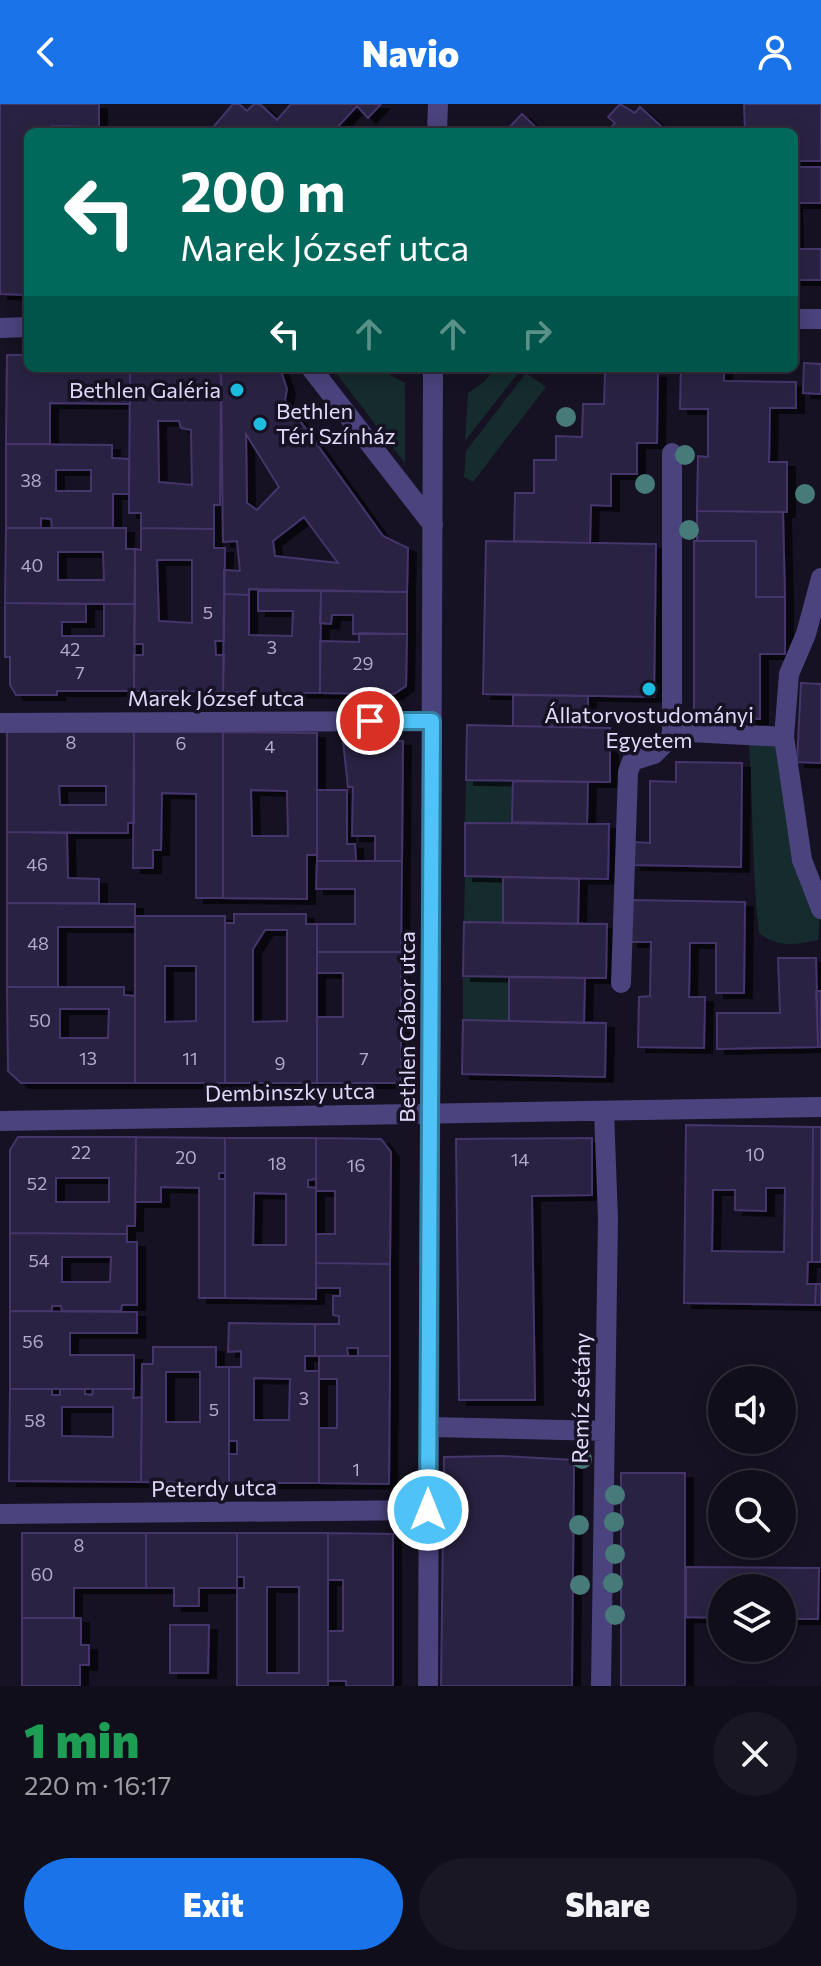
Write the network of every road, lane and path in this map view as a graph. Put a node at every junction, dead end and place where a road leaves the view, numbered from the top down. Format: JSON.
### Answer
{"nodes":[{"id":1,"x":438,"y":104,"type":"edge"},
{"id":2,"x":437,"y":128,"type":"edge"},
{"id":3,"x":798,"y":319,"type":"edge"},
{"id":4,"x":821,"y":319,"type":"edge"},
{"id":5,"x":24,"y":327,"type":"edge"},
{"id":6,"x":0,"y":328,"type":"edge"},
{"id":7,"x":314,"y":372,"type":"edge"},
{"id":8,"x":433,"y":372,"type":"edge"},
{"id":9,"x":672,"y":453,"type":"dead end"},
{"id":10,"x":433,"y":525,"type":"junction"},
{"id":11,"x":821,"y":578,"type":"edge"},
{"id":12,"x":432,"y":721,"type":"junction"},
{"id":13,"x":0,"y":723,"type":"edge"},
{"id":14,"x":672,"y":736,"type":"junction"},
{"id":15,"x":784,"y":737,"type":"junction"},
{"id":16,"x":821,"y":909,"type":"edge"},
{"id":17,"x":621,"y":983,"type":"dead end"},
{"id":18,"x":821,"y":1107,"type":"edge"},
{"id":19,"x":604,"y":1111,"type":"junction"},
{"id":20,"x":431,"y":1114,"type":"junction"},
{"id":21,"x":0,"y":1121,"type":"edge"},
{"id":22,"x":429,"y":1427,"type":"junction"},
{"id":23,"x":605,"y":1431,"type":"junction"},
{"id":24,"x":428,"y":1510,"type":"junction"},
{"id":25,"x":0,"y":1514,"type":"edge"},
{"id":26,"x":428,"y":1686,"type":"edge"},
{"id":27,"x":601,"y":1686,"type":"edge"}],
"edges":[{"from":1,"to":2,"type":"street"},
{"from":3,"to":4,"type":"street"},
{"from":5,"to":6,"type":"street"},
{"from":7,"to":10,"type":"street"},
{"from":8,"to":10,"type":"street","name":"Bethlen Gábor utca"},
{"from":9,"to":14,"type":"street"},
{"from":10,"to":12,"type":"street","name":"Bethlen Gábor utca"},
{"from":11,"to":15,"type":"street"},
{"from":12,"to":13,"type":"street","name":"Marek József utca"},
{"from":12,"to":20,"type":"street","name":"Bethlen Gábor utca"},
{"from":14,"to":15,"type":"street"},
{"from":14,"to":17,"type":"street"},
{"from":15,"to":16,"type":"street"},
{"from":18,"to":19,"type":"street","name":"Dembinszky utca"},
{"from":19,"to":20,"type":"street","name":"Dembinszky utca"},
{"from":19,"to":23,"type":"street","name":"Remíz sétány"},
{"from":20,"to":21,"type":"street","name":"Dembinszky utca"},
{"from":20,"to":22,"type":"street","name":"Bethlen Gábor utca"},
{"from":22,"to":23,"type":"street"},
{"from":22,"to":24,"type":"street","name":"Bethlen Gábor utca"},
{"from":23,"to":27,"type":"street","name":"Remíz sétány"},
{"from":24,"to":25,"type":"street","name":"Peterdy utca"},
{"from":24,"to":26,"type":"street","name":"Bethlen Gábor utca"}]}
